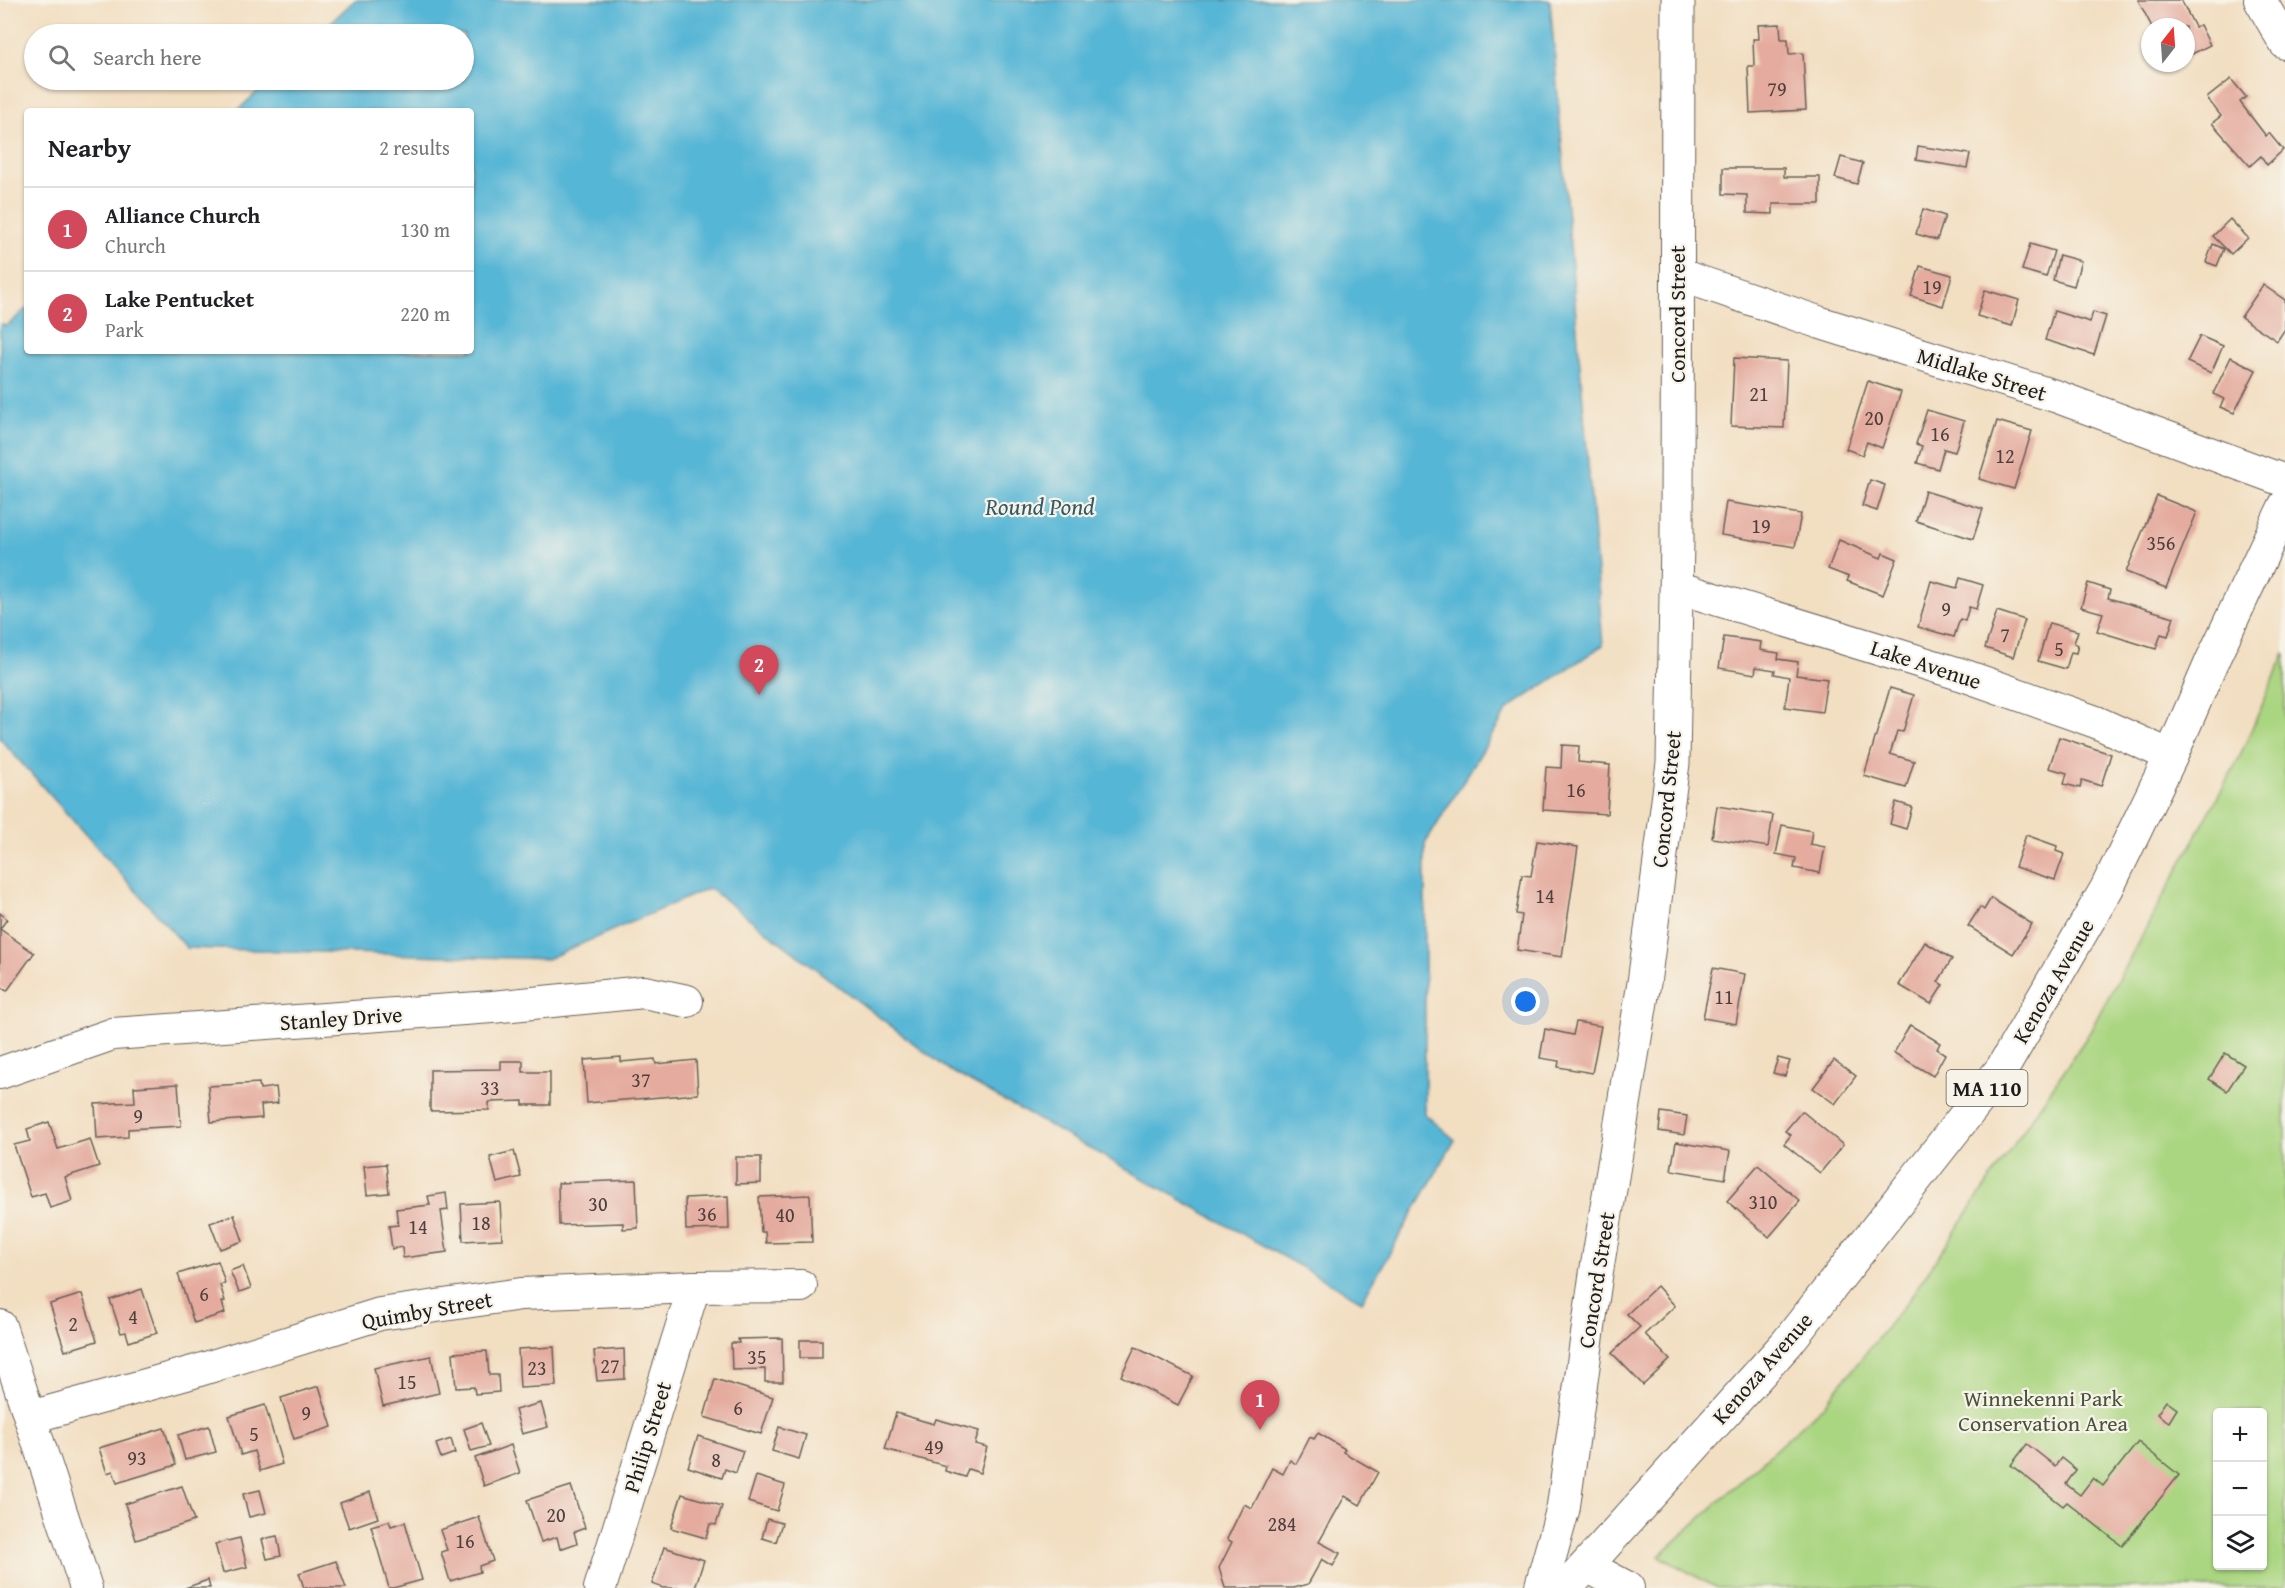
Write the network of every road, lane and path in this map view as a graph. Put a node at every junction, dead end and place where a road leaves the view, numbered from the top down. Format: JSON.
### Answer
{"nodes":[{"id":1,"x":1678,"y":0,"type":"edge"},
{"id":2,"x":2260,"y":0,"type":"edge"},
{"id":3,"x":2285,"y":43,"type":"edge"},
{"id":4,"x":1677,"y":274,"type":"junction"},
{"id":5,"x":2285,"y":481,"type":"edge"},
{"id":6,"x":2285,"y":506,"type":"edge"},
{"id":7,"x":1676,"y":587,"type":"junction"},
{"id":8,"x":2171,"y":756,"type":"junction"},
{"id":9,"x":687,"y":1001,"type":"dead end"},
{"id":10,"x":0,"y":1072,"type":"edge"},
{"id":11,"x":801,"y":1286,"type":"dead end"},
{"id":12,"x":694,"y":1287,"type":"junction"},
{"id":13,"x":0,"y":1326,"type":"edge"},
{"id":14,"x":31,"y":1417,"type":"junction"},
{"id":15,"x":1577,"y":1577,"type":"edge"},
{"id":16,"x":598,"y":1587,"type":"edge"},
{"id":17,"x":86,"y":1588,"type":"edge"},
{"id":18,"x":1541,"y":1588,"type":"edge"},
{"id":19,"x":1628,"y":1588,"type":"edge"}],
"edges":[{"from":1,"to":4,"type":"main road","name":"Concord Street"},
{"from":2,"to":3,"type":"street"},
{"from":4,"to":5,"type":"street","name":"Midlake Street"},
{"from":4,"to":7,"type":"main road","name":"Concord Street"},
{"from":6,"to":8,"type":"main road","name":"Kenoza Avenue","number":"MA 110"},
{"from":7,"to":8,"type":"street","name":"Lake Avenue"},
{"from":7,"to":18,"type":"main road","name":"Concord Street"},
{"from":8,"to":15,"type":"main road","name":"Kenoza Avenue","number":"MA 110"},
{"from":9,"to":10,"type":"street","name":"Stanley Drive"},
{"from":11,"to":12,"type":"street","name":"Quimby Street"},
{"from":12,"to":14,"type":"street","name":"Quimby Street"},
{"from":12,"to":16,"type":"street","name":"Philip Street"},
{"from":13,"to":14,"type":"street"},
{"from":14,"to":17,"type":"street"},
{"from":15,"to":19,"type":"street"}]}
